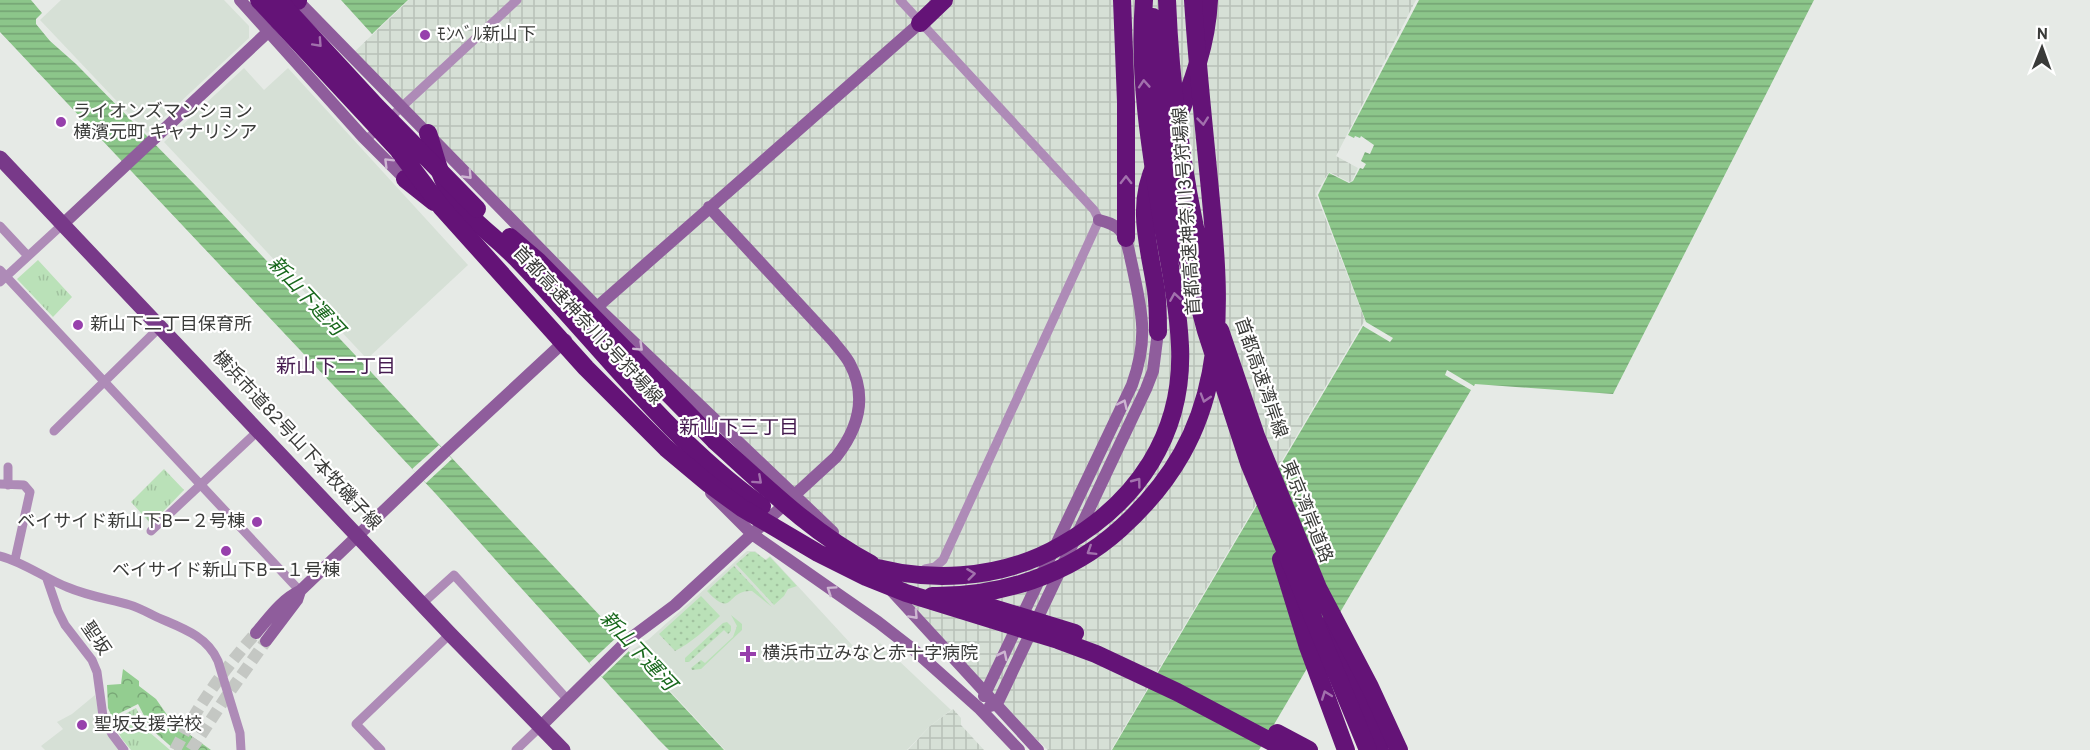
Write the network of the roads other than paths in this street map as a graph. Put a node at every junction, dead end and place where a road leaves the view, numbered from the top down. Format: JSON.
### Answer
{"nodes":[{"id":1,"x":240,"y":0,"type":"edge"},
{"id":2,"x":259,"y":0,"type":"edge"},
{"id":3,"x":278,"y":0,"type":"edge"},
{"id":4,"x":298,"y":0,"type":"edge"},
{"id":5,"x":517,"y":0,"type":"edge"},
{"id":6,"x":900,"y":0,"type":"edge"},
{"id":7,"x":944,"y":0,"type":"edge"},
{"id":8,"x":1122,"y":0,"type":"edge"},
{"id":9,"x":1144,"y":0,"type":"edge"},
{"id":10,"x":1152,"y":0,"type":"edge"},
{"id":11,"x":1167,"y":0,"type":"edge"},
{"id":12,"x":1193,"y":0,"type":"edge"},
{"id":13,"x":1209,"y":0,"type":"edge"},
{"id":14,"x":920,"y":23,"type":"junction"},
{"id":15,"x":269,"y":31,"type":"junction"},
{"id":16,"x":402,"y":106,"type":"junction"},
{"id":17,"x":428,"y":133,"type":"junction"},
{"id":18,"x":366,"y":140,"type":"junction"},
{"id":19,"x":399,"y":151,"type":"junction"},
{"id":20,"x":0,"y":158,"type":"edge"},
{"id":21,"x":405,"y":179,"type":"junction"},
{"id":22,"x":709,"y":207,"type":"junction"},
{"id":23,"x":477,"y":209,"type":"junction"},
{"id":24,"x":1099,"y":220,"type":"junction"},
{"id":25,"x":63,"y":224,"type":"junction"},
{"id":26,"x":0,"y":226,"type":"edge"},
{"id":27,"x":1126,"y":238,"type":"junction"},
{"id":28,"x":28,"y":256,"type":"junction"},
{"id":29,"x":2,"y":276,"type":"edge"},
{"id":30,"x":597,"y":307,"type":"junction"},
{"id":31,"x":161,"y":326,"type":"junction"},
{"id":32,"x":1158,"y":332,"type":"joint"},
{"id":33,"x":566,"y":340,"type":"junction"},
{"id":34,"x":105,"y":381,"type":"junction"},
{"id":35,"x":54,"y":430,"type":"dead end"},
{"id":36,"x":259,"y":430,"type":"junction"},
{"id":37,"x":8,"y":467,"type":"dead end"},
{"id":38,"x":4,"y":484,"type":"edge"},
{"id":39,"x":201,"y":484,"type":"junction"},
{"id":40,"x":794,"y":495,"type":"junction"},
{"id":41,"x":1263,"y":497,"type":"junction"},
{"id":42,"x":762,"y":506,"type":"junction"},
{"id":43,"x":151,"y":531,"type":"dead end"},
{"id":44,"x":752,"y":534,"type":"junction"},
{"id":45,"x":358,"y":536,"type":"junction"},
{"id":46,"x":773,"y":539,"type":"junction"},
{"id":47,"x":0,"y":556,"type":"edge"},
{"id":48,"x":15,"y":560,"type":"junction"},
{"id":49,"x":47,"y":579,"type":"junction"},
{"id":50,"x":884,"y":583,"type":"junction"},
{"id":51,"x":1318,"y":588,"type":"junction"},
{"id":52,"x":300,"y":591,"type":"junction"},
{"id":53,"x":422,"y":604,"type":"junction"},
{"id":54,"x":255,"y":633,"type":"tunnel mouth"},
{"id":55,"x":450,"y":634,"type":"junction"},
{"id":56,"x":266,"y":641,"type":"tunnel mouth"},
{"id":57,"x":986,"y":691,"type":"junction"},
{"id":58,"x":567,"y":699,"type":"junction"},
{"id":59,"x":997,"y":704,"type":"junction"},
{"id":60,"x":980,"y":709,"type":"junction"},
{"id":61,"x":540,"y":727,"type":"junction"},
{"id":62,"x":124,"y":750,"type":"edge"},
{"id":63,"x":241,"y":750,"type":"edge"},
{"id":64,"x":381,"y":750,"type":"edge"},
{"id":65,"x":516,"y":750,"type":"edge"},
{"id":66,"x":563,"y":750,"type":"edge"},
{"id":67,"x":1019,"y":750,"type":"edge"},
{"id":68,"x":1038,"y":750,"type":"edge"},
{"id":69,"x":1287,"y":750,"type":"edge"},
{"id":70,"x":1309,"y":750,"type":"edge"},
{"id":71,"x":1346,"y":750,"type":"edge"},
{"id":72,"x":1368,"y":750,"type":"edge"},
{"id":73,"x":1385,"y":750,"type":"edge"},
{"id":74,"x":1399,"y":750,"type":"edge"}],
"edges":[{"from":1,"to":15,"type":"street"},
{"from":2,"to":19,"type":"highway","name":"首都高速神奈川3号狩場線","bridge":true},
{"from":3,"to":23,"type":"highway","name":"首都高速神奈川3号狩場線","one_way":true,"bridge":true},
{"from":4,"to":15,"type":"street"},
{"from":4,"to":16,"type":"street"},
{"from":5,"to":16,"type":"street"},
{"from":6,"to":14,"type":"street"},
{"from":7,"to":14,"type":"highway"},
{"from":27,"to":8,"type":"highway","one_way":true},
{"from":42,"to":9,"type":"highway","name":"首都高速神奈川3号狩場線","one_way":true,"bridge":true},
{"from":10,"to":41,"type":"highway","name":"首都高速湾岸線","bridge":true},
{"from":11,"to":51,"type":"highway","name":"首都高速湾岸線","bridge":true},
{"from":11,"to":73,"type":"highway","name":"東京湾岸道路","bridge":true},
{"from":11,"to":73,"type":"highway","name":"東京湾岸道路","bridge":true},
{"from":12,"to":46,"type":"highway","name":"首都高速神奈川3号狩場線","one_way":true,"bridge":true},
{"from":13,"to":32,"type":"highway","bridge":true},
{"from":14,"to":22,"type":"street"},
{"from":14,"to":24,"type":"street"},
{"from":15,"to":18,"type":"street"},
{"from":15,"to":25,"type":"street"},
{"from":16,"to":17,"type":"street"},
{"from":16,"to":18,"type":"street"},
{"from":17,"to":30,"type":"street","one_way":true},
{"from":17,"to":42,"type":"highway"},
{"from":21,"to":18,"type":"street","one_way":true},
{"from":19,"to":46,"type":"highway","name":"首都高速神奈川3号狩場線","bridge":true},
{"from":19,"to":69,"type":"highway","bridge":true},
{"from":20,"to":25,"type":"main road","name":"横浜市道82号山下本牧磯子線"},
{"from":21,"to":33,"type":"street"},
{"from":21,"to":46,"type":"highway","bridge":true},
{"from":22,"to":30,"type":"street"},
{"from":22,"to":40,"type":"street"},
{"from":23,"to":42,"type":"highway","name":"首都高速神奈川3号狩場線"},
{"from":23,"to":70,"type":"highway","one_way":true,"bridge":true},
{"from":24,"to":27,"type":"street"},
{"from":24,"to":50,"type":"street"},
{"from":25,"to":28,"type":"street"},
{"from":25,"to":31,"type":"main road","name":"横浜市道82号山下本牧磯子線"},
{"from":26,"to":28,"type":"street"},
{"from":57,"to":27,"type":"street","one_way":true},
{"from":28,"to":29,"type":"street"},
{"from":29,"to":34,"type":"street"},
{"from":30,"to":40,"type":"street","one_way":true},
{"from":31,"to":34,"type":"street"},
{"from":31,"to":36,"type":"main road","name":"横浜市道82号山下本牧磯子線"},
{"from":32,"to":59,"type":"street"},
{"from":33,"to":44,"type":"street"},
{"from":33,"to":45,"type":"street"},
{"from":34,"to":35,"type":"street"},
{"from":34,"to":39,"type":"street"},
{"from":36,"to":39,"type":"street"},
{"from":36,"to":45,"type":"main road","name":"横浜市道82号山下本牧磯子線"},
{"from":37,"to":38,"type":"street"},
{"from":38,"to":48,"type":"street"},
{"from":39,"to":43,"type":"street"},
{"from":39,"to":52,"type":"street"},
{"from":40,"to":44,"type":"street"},
{"from":40,"to":50,"type":"street"},
{"from":71,"to":41,"type":"highway","one_way":true,"bridge":true},
{"from":41,"to":72,"type":"highway","name":"首都高速湾岸線","bridge":true},
{"from":44,"to":58,"type":"street"},
{"from":60,"to":44,"type":"street","one_way":true},
{"from":45,"to":52,"type":"street"},
{"from":45,"to":53,"type":"main road","name":"横浜市道82号山下本牧磯子線"},
{"from":47,"to":48,"type":"street"},
{"from":48,"to":49,"type":"street"},
{"from":49,"to":62,"type":"street","name":"聖坂"},
{"from":49,"to":63,"type":"street"},
{"from":50,"to":57,"type":"street","one_way":true},
{"from":51,"to":73,"type":"highway","name":"首都高速湾岸線","bridge":true},
{"from":51,"to":74,"type":"highway","bridge":true},
{"from":52,"to":54,"type":"street"},
{"from":52,"to":56,"type":"street"},
{"from":53,"to":55,"type":"main road","name":"横浜市道82号山下本牧磯子線"},
{"from":53,"to":58,"type":"street"},
{"from":55,"to":61,"type":"main road","name":"横浜市道82号山下本牧磯子線"},
{"from":55,"to":64,"type":"street"},
{"from":57,"to":59,"type":"street"},
{"from":57,"to":60,"type":"street"},
{"from":58,"to":61,"type":"street"},
{"from":59,"to":60,"type":"street"},
{"from":59,"to":68,"type":"street"},
{"from":60,"to":67,"type":"street"},
{"from":61,"to":65,"type":"street"},
{"from":61,"to":66,"type":"main road","name":"横浜市道82号山下本牧磯子線"}]}
